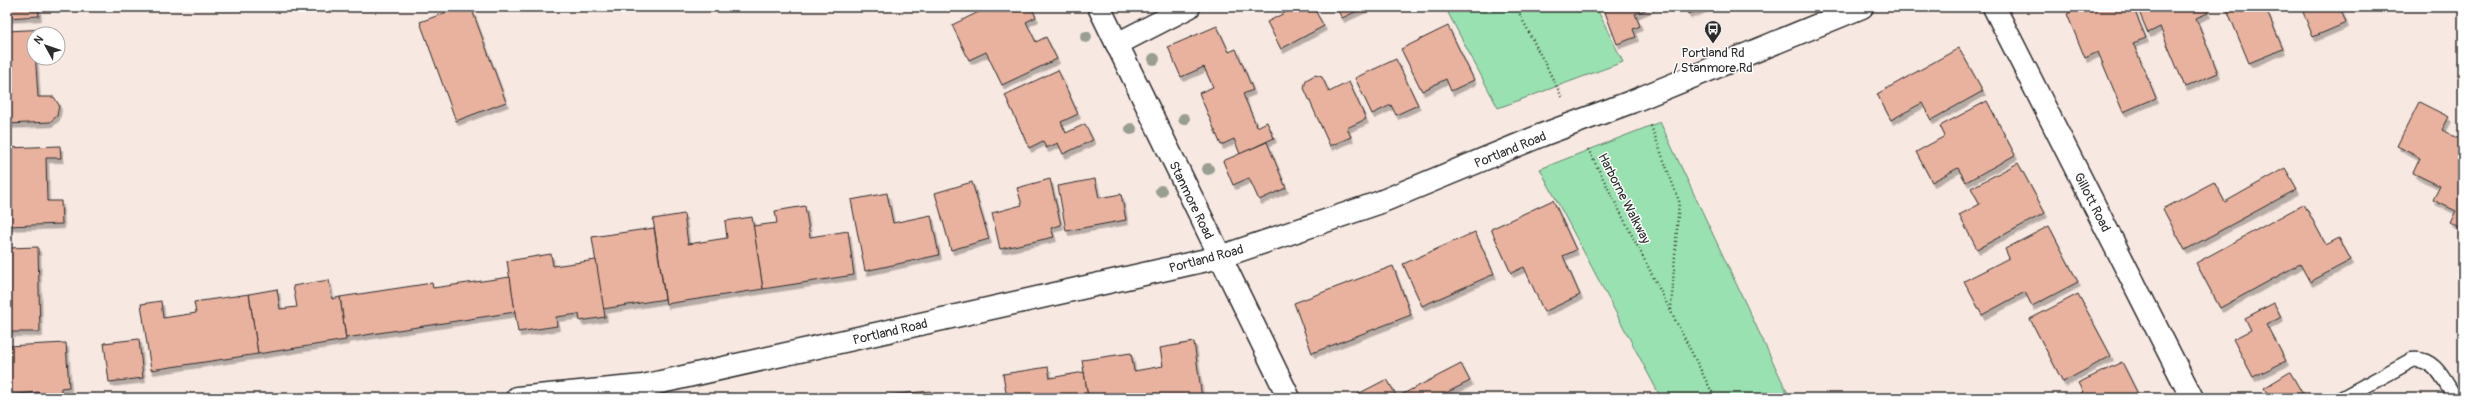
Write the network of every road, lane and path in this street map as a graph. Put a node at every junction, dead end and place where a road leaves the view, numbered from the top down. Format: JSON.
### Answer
{"nodes":[{"id":1,"x":1099,"y":7,"type":"edge"},
{"id":2,"x":1189,"y":7,"type":"edge"},
{"id":3,"x":1516,"y":7,"type":"edge"},
{"id":4,"x":1862,"y":7,"type":"edge"},
{"id":5,"x":1994,"y":7,"type":"edge"},
{"id":6,"x":1117,"y":44,"type":"junction"},
{"id":7,"x":1563,"y":99,"type":"dead end"},
{"id":8,"x":1636,"y":100,"type":"junction"},
{"id":9,"x":1588,"y":148,"type":"dead end"},
{"id":10,"x":1220,"y":257,"type":"junction"},
{"id":11,"x":1671,"y":310,"type":"junction"},
{"id":12,"x":518,"y":398,"type":"edge"},
{"id":13,"x":1289,"y":398,"type":"edge"},
{"id":14,"x":1716,"y":398,"type":"edge"},
{"id":15,"x":2192,"y":398,"type":"edge"},
{"id":16,"x":2343,"y":398,"type":"edge"},
{"id":17,"x":2455,"y":398,"type":"edge"}],
"edges":[{"from":1,"to":6,"type":"main road","name":"Stanmore Road"},
{"from":2,"to":6,"type":"main road"},
{"from":3,"to":7,"type":"path"},
{"from":4,"to":8,"type":"main road","name":"Portland Road"},
{"from":5,"to":15,"type":"main road","name":"Gillott Road"},
{"from":6,"to":10,"type":"main road","name":"Stanmore Road"},
{"from":8,"to":10,"type":"main road","name":"Portland Road","bridge":true},
{"from":8,"to":11,"type":"path"},
{"from":9,"to":11,"type":"path","name":"Harborne Walkway"},
{"from":10,"to":12,"type":"main road","name":"Portland Road"},
{"from":10,"to":13,"type":"main road","name":"Stanmore Road"},
{"from":11,"to":14,"type":"path","name":"Harborne Walkway"},
{"from":16,"to":17,"type":"lane"}]}
